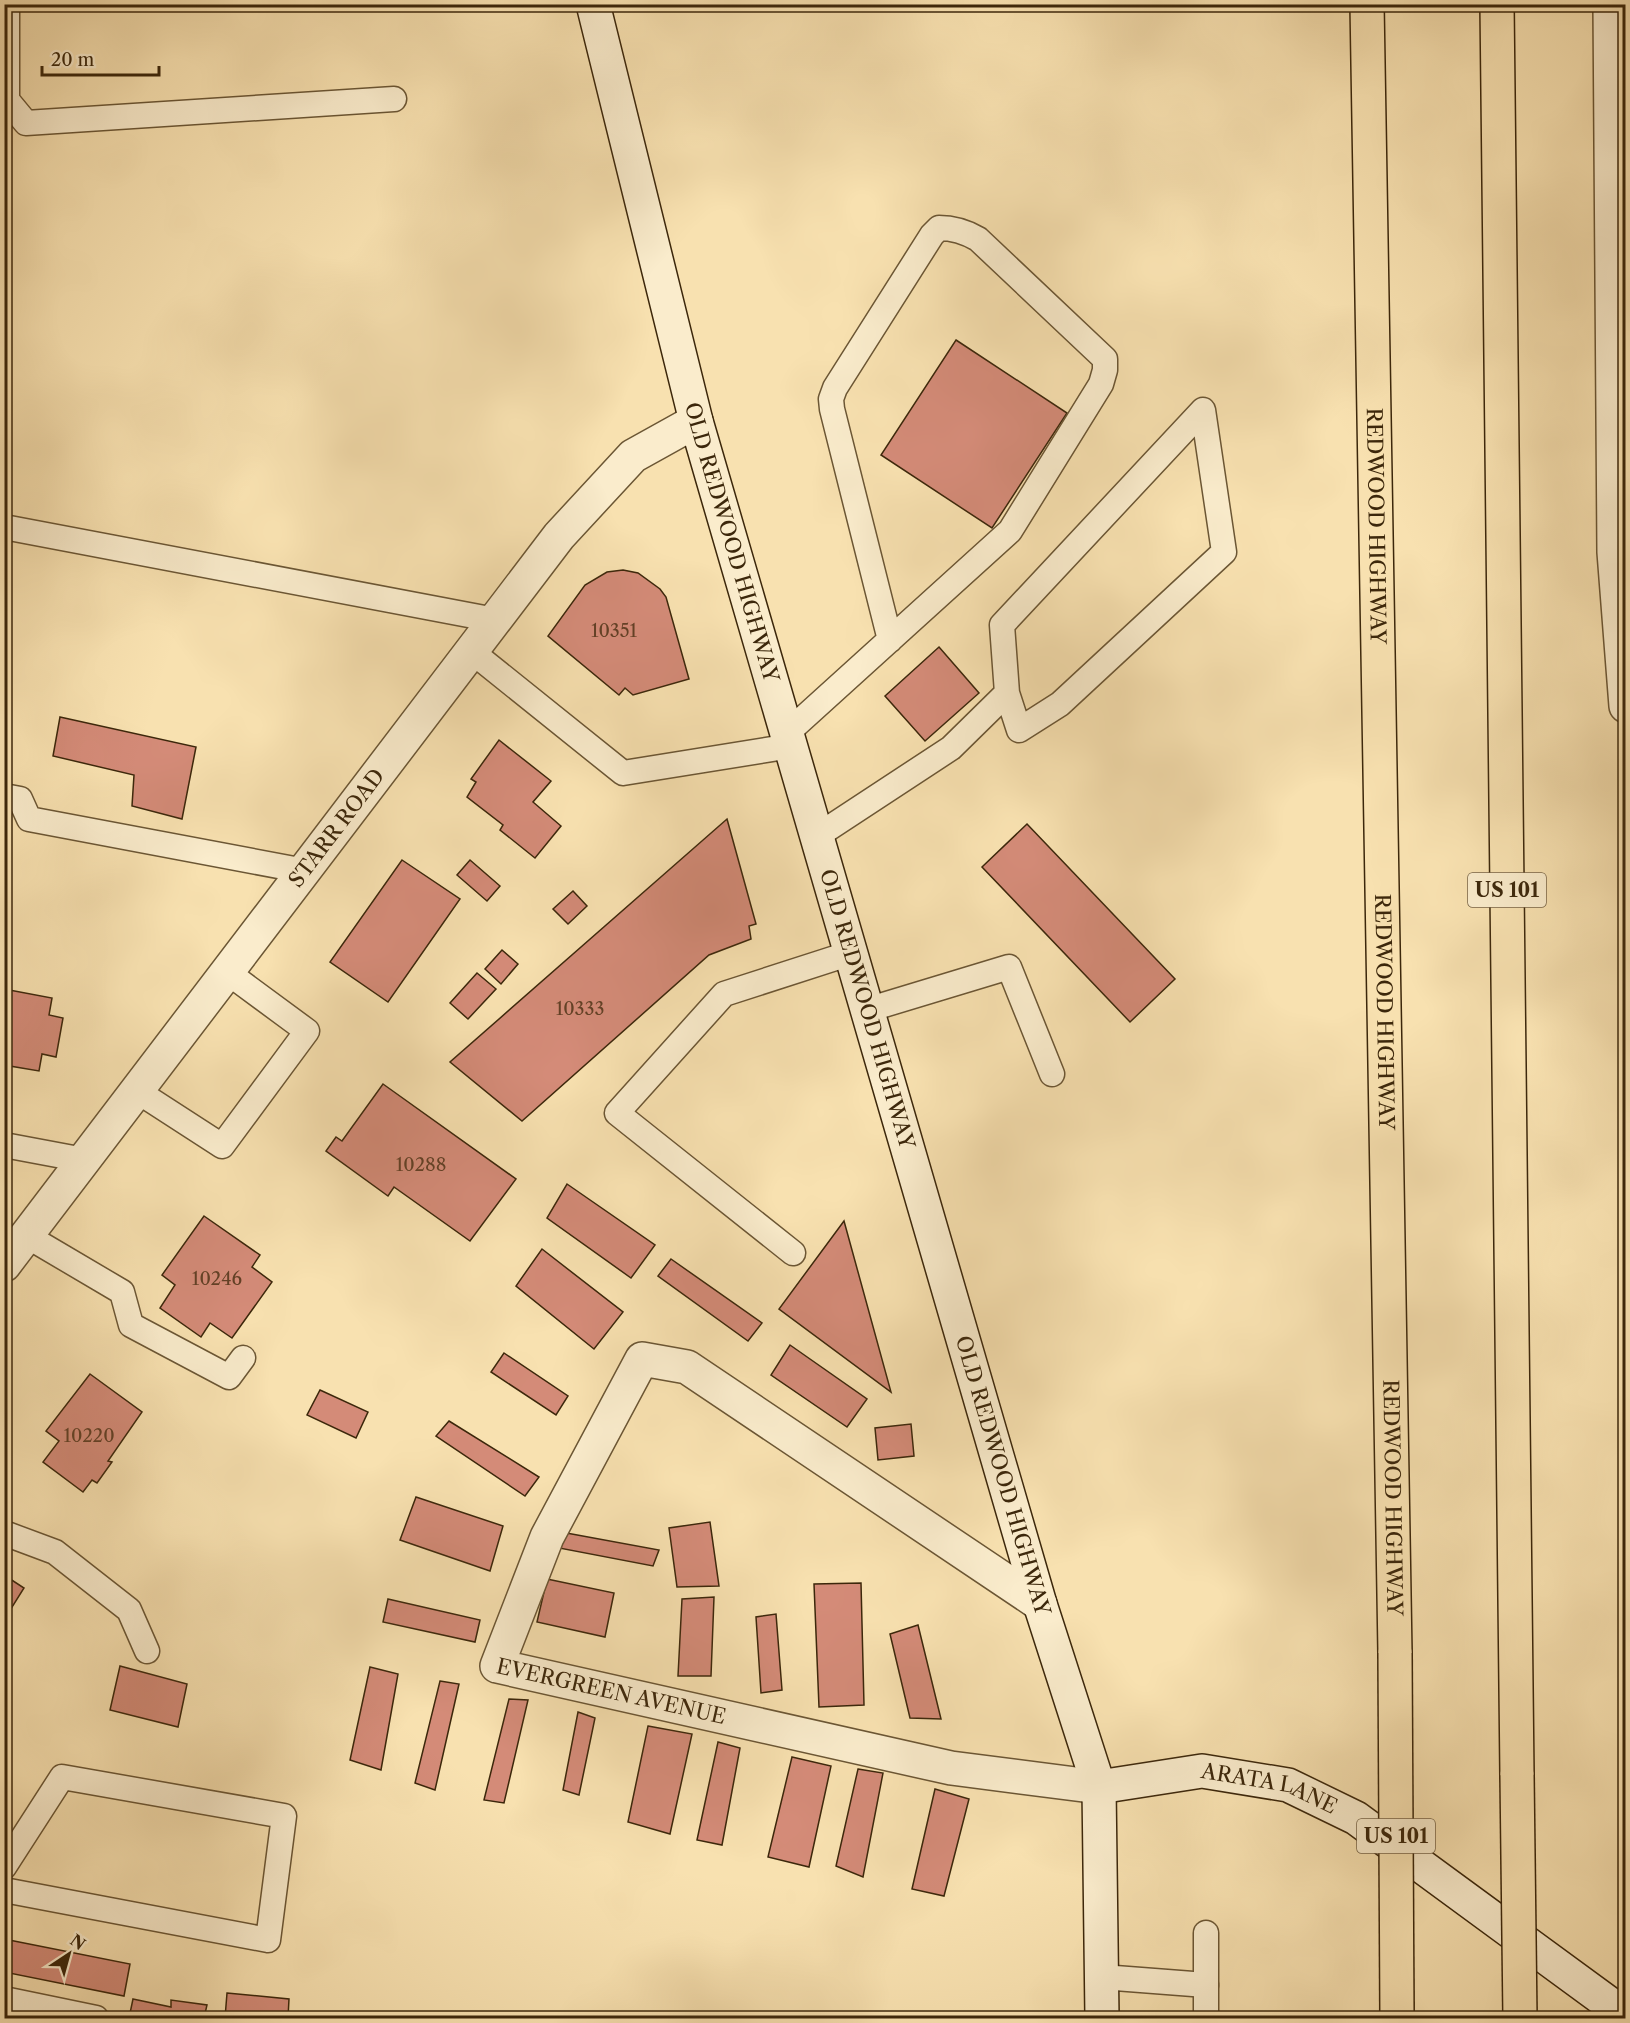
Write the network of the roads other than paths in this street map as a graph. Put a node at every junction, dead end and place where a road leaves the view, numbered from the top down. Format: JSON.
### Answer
{"nodes":[{"id":1,"x":7,"y":4,"type":"edge"},
{"id":2,"x":593,"y":4,"type":"edge"},
{"id":3,"x":1367,"y":4,"type":"edge"},
{"id":4,"x":1497,"y":4,"type":"edge"},
{"id":5,"x":1610,"y":4,"type":"edge"},
{"id":6,"x":394,"y":99,"type":"dead end"},
{"id":7,"x":696,"y":422,"type":"junction"},
{"id":8,"x":4,"y":527,"type":"edge"},
{"id":9,"x":495,"y":620,"type":"junction"},
{"id":10,"x":890,"y":640,"type":"junction"},
{"id":11,"x":471,"y":651,"type":"junction"},
{"id":12,"x":1007,"y":693,"type":"junction"},
{"id":13,"x":1626,"y":706,"type":"edge"},
{"id":14,"x":789,"y":740,"type":"junction"},
{"id":15,"x":4,"y":796,"type":"edge"},
{"id":16,"x":817,"y":836,"type":"junction"},
{"id":17,"x":305,"y":871,"type":"junction"},
{"id":18,"x":851,"y":953,"type":"junction"},
{"id":19,"x":227,"y":972,"type":"junction"},
{"id":20,"x":867,"y":1010,"type":"junction"},
{"id":21,"x":1052,"y":1074,"type":"dead end"},
{"id":22,"x":137,"y":1091,"type":"junction"},
{"id":23,"x":4,"y":1144,"type":"edge"},
{"id":24,"x":84,"y":1160,"type":"junction"},
{"id":25,"x":27,"y":1236,"type":"junction"},
{"id":26,"x":793,"y":1253,"type":"dead end"},
{"id":27,"x":4,"y":1265,"type":"edge"},
{"id":28,"x":243,"y":1358,"type":"dead end"},
{"id":29,"x":4,"y":1533,"type":"edge"},
{"id":30,"x":1040,"y":1604,"type":"junction"},
{"id":31,"x":147,"y":1651,"type":"dead end"},
{"id":32,"x":1099,"y":1787,"type":"junction"},
{"id":33,"x":4,"y":1867,"type":"edge"},
{"id":34,"x":4,"y":1890,"type":"edge"},
{"id":35,"x":1206,"y":1933,"type":"dead end"},
{"id":36,"x":1102,"y":1977,"type":"junction"},
{"id":37,"x":1206,"y":1985,"type":"junction"},
{"id":38,"x":4,"y":1999,"type":"edge"},
{"id":39,"x":1626,"y":2016,"type":"edge"},
{"id":40,"x":96,"y":2019,"type":"edge"},
{"id":41,"x":1102,"y":2019,"type":"edge"},
{"id":42,"x":1206,"y":2019,"type":"edge"},
{"id":43,"x":1397,"y":2019,"type":"edge"},
{"id":44,"x":1520,"y":2019,"type":"edge"}],
"edges":[{"from":1,"to":6,"type":"lane"},
{"from":2,"to":7,"type":"street","name":"OLD REDWOOD HIGHWAY"},
{"from":3,"to":43,"type":"highway","name":"REDWOOD HIGHWAY","number":"US 101","bridge":true},
{"from":4,"to":44,"type":"highway","number":"US 101","bridge":true},
{"from":5,"to":13,"type":"street"},
{"from":7,"to":9,"type":"street","name":"STARR ROAD"},
{"from":7,"to":14,"type":"street","name":"OLD REDWOOD HIGHWAY"},
{"from":8,"to":9,"type":"lane"},
{"from":9,"to":11,"type":"street","name":"STARR ROAD"},
{"from":10,"to":10,"type":"lane"},
{"from":10,"to":14,"type":"lane"},
{"from":11,"to":14,"type":"lane"},
{"from":11,"to":17,"type":"street","name":"STARR ROAD"},
{"from":12,"to":12,"type":"lane"},
{"from":12,"to":16,"type":"lane"},
{"from":14,"to":16,"type":"street","name":"OLD REDWOOD HIGHWAY"},
{"from":15,"to":17,"type":"lane"},
{"from":16,"to":18,"type":"street","name":"OLD REDWOOD HIGHWAY"},
{"from":17,"to":19,"type":"street","name":"STARR ROAD"},
{"from":18,"to":20,"type":"street","name":"OLD REDWOOD HIGHWAY"},
{"from":18,"to":26,"type":"lane"},
{"from":19,"to":22,"type":"street","name":"STARR ROAD"},
{"from":19,"to":22,"type":"lane"},
{"from":20,"to":21,"type":"lane"},
{"from":20,"to":30,"type":"street","name":"OLD REDWOOD HIGHWAY"},
{"from":22,"to":24,"type":"street","name":"STARR ROAD"},
{"from":23,"to":24,"type":"lane"},
{"from":24,"to":25,"type":"street","name":"STARR ROAD"},
{"from":25,"to":27,"type":"street","name":"STARR ROAD"},
{"from":25,"to":28,"type":"lane"},
{"from":29,"to":31,"type":"lane"},
{"from":30,"to":32,"type":"street","name":"OLD REDWOOD HIGHWAY"},
{"from":30,"to":32,"type":"street","name":"EVERGREEN AVENUE"},
{"from":32,"to":36,"type":"street","name":"OLD REDWOOD HIGHWAY"},
{"from":32,"to":39,"type":"street","name":"ARATA LANE"},
{"from":33,"to":34,"type":"lane"},
{"from":35,"to":37,"type":"lane"},
{"from":36,"to":37,"type":"lane"},
{"from":36,"to":41,"type":"street","name":"OLD REDWOOD HIGHWAY"},
{"from":37,"to":42,"type":"lane"},
{"from":38,"to":40,"type":"lane"}]}
